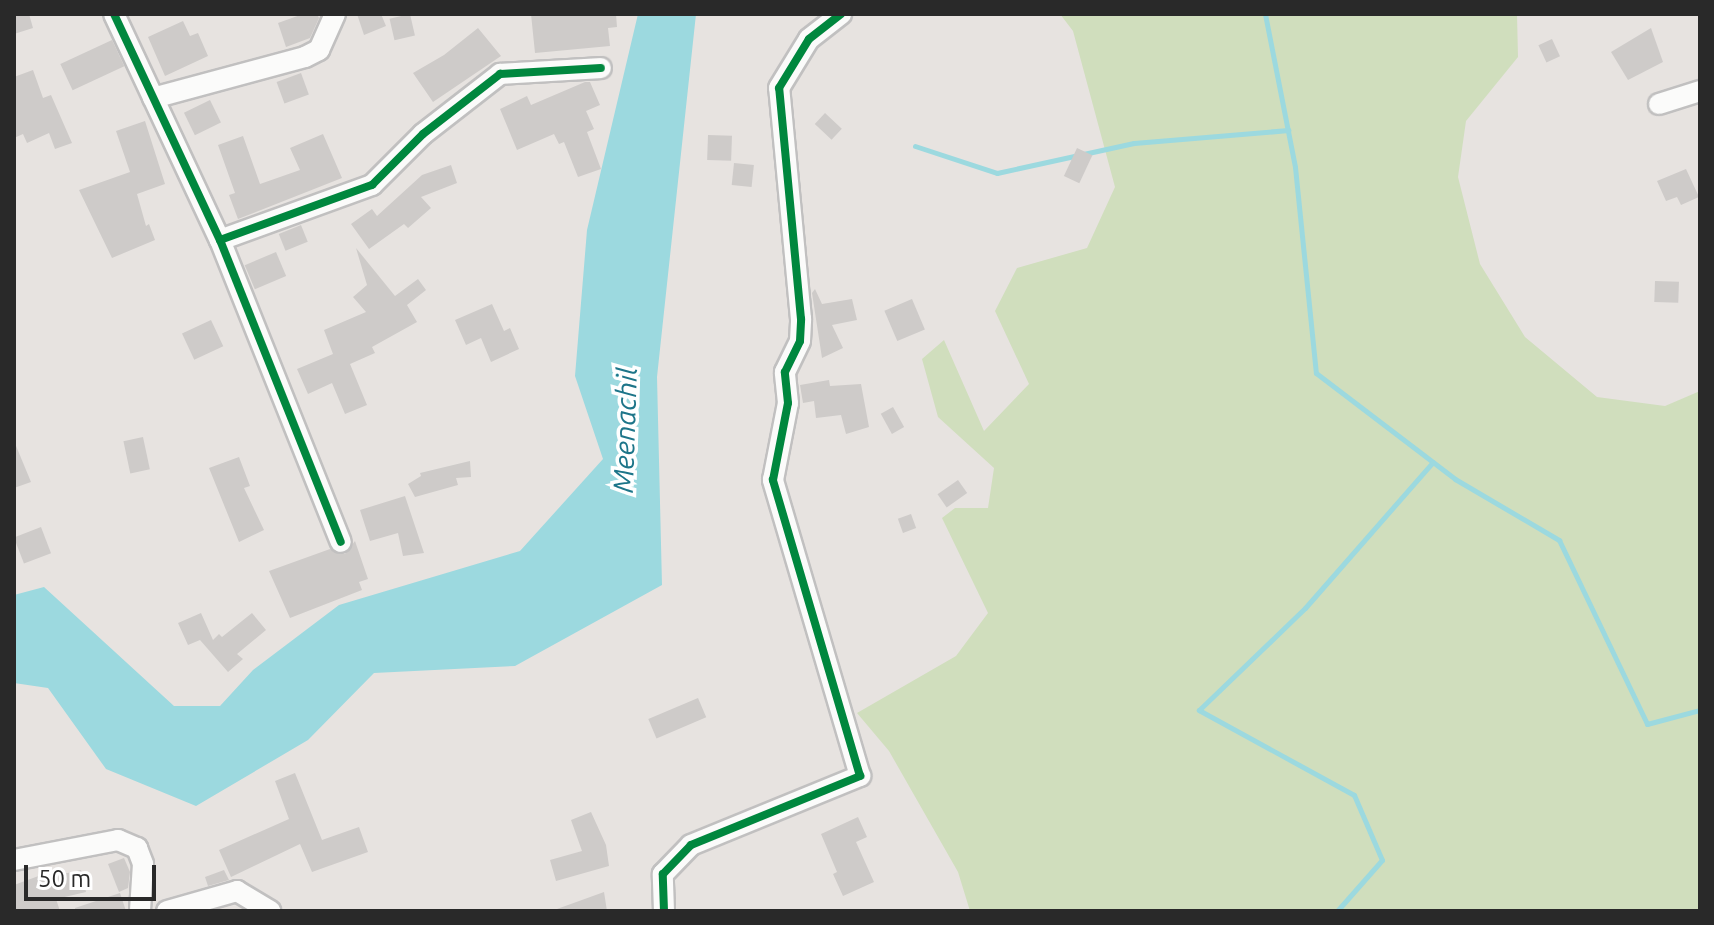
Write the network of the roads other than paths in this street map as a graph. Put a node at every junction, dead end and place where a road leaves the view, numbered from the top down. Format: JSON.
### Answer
{"nodes":[{"id":1,"x":114,"y":14,"type":"edge"},
{"id":2,"x":335,"y":14,"type":"edge"},
{"id":3,"x":841,"y":14,"type":"edge"},
{"id":4,"x":601,"y":68,"type":"dead end"},
{"id":5,"x":1700,"y":91,"type":"edge"},
{"id":6,"x":153,"y":98,"type":"junction"},
{"id":7,"x":1659,"y":104,"type":"dead end"},
{"id":8,"x":220,"y":240,"type":"junction"},
{"id":9,"x":341,"y":542,"type":"dead end"},
{"id":10,"x":14,"y":860,"type":"edge"},
{"id":11,"x":140,"y":911,"type":"edge"},
{"id":12,"x":167,"y":911,"type":"edge"},
{"id":13,"x":270,"y":911,"type":"edge"},
{"id":14,"x":664,"y":911,"type":"edge"}],
"edges":[{"from":1,"to":6,"type":"street"},
{"from":2,"to":6,"type":"street"},
{"from":3,"to":14,"type":"street"},
{"from":4,"to":8,"type":"street"},
{"from":5,"to":7,"type":"street"},
{"from":6,"to":8,"type":"street"},
{"from":8,"to":9,"type":"street"},
{"from":10,"to":11,"type":"street"},
{"from":12,"to":13,"type":"street"}]}
